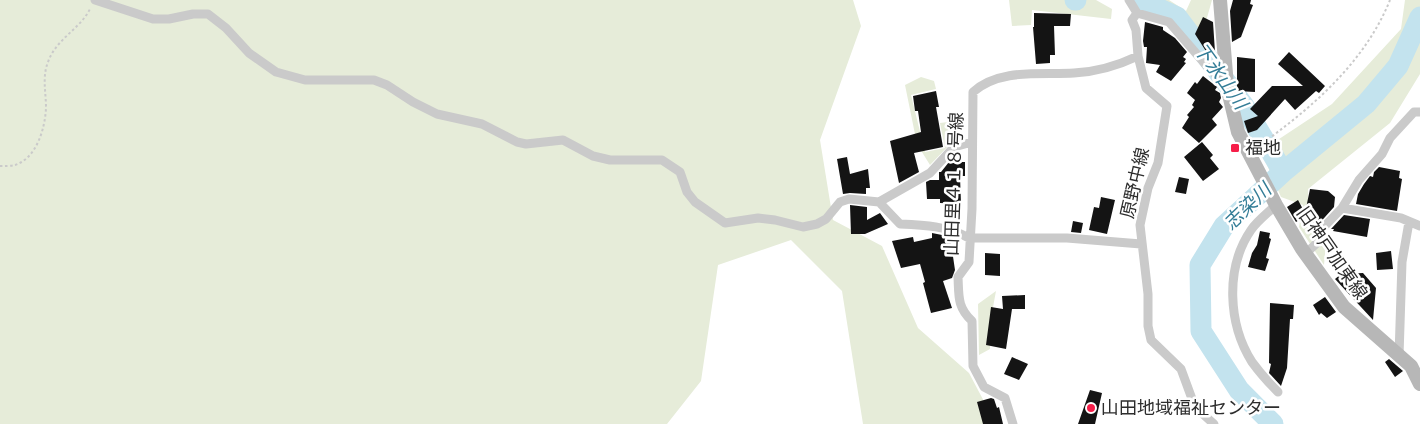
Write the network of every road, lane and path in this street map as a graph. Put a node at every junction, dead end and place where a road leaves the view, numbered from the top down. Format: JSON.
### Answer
{"nodes":[{"id":1,"x":95,"y":0,"type":"edge"},
{"id":2,"x":1129,"y":0,"type":"edge"},
{"id":3,"x":1220,"y":0,"type":"edge"},
{"id":4,"x":1390,"y":0,"type":"edge"},
{"id":5,"x":1137,"y":12,"type":"junction"},
{"id":6,"x":1138,"y":56,"type":"junction"},
{"id":7,"x":1227,"y":86,"type":"junction"},
{"id":8,"x":1420,"y":112,"type":"edge"},
{"id":9,"x":972,"y":142,"type":"junction"},
{"id":10,"x":1253,"y":150,"type":"junction"},
{"id":11,"x":0,"y":166,"type":"edge"},
{"id":12,"x":879,"y":202,"type":"junction"},
{"id":13,"x":1276,"y":205,"type":"junction"},
{"id":14,"x":1342,"y":208,"type":"junction"},
{"id":15,"x":1409,"y":222,"type":"junction"},
{"id":16,"x":1420,"y":226,"type":"edge"},
{"id":17,"x":969,"y":238,"type":"junction"},
{"id":18,"x":1141,"y":244,"type":"junction"},
{"id":19,"x":1305,"y":254,"type":"junction"},
{"id":20,"x":1399,"y":356,"type":"junction"},
{"id":21,"x":1420,"y":384,"type":"edge"},
{"id":22,"x":1278,"y":392,"type":"dead end"},
{"id":23,"x":1013,"y":424,"type":"edge"},
{"id":24,"x":1214,"y":424,"type":"edge"}],
"edges":[{"from":1,"to":11,"type":"path"},
{"from":1,"to":12,"type":"street"},
{"from":2,"to":5,"type":"street"},
{"from":3,"to":7,"type":"street","name":"旧神戸加東線"},
{"from":4,"to":10,"type":"path"},
{"from":5,"to":6,"type":"street","name":"原野中線"},
{"from":5,"to":7,"type":"street"},
{"from":6,"to":9,"type":"street","name":"山田里４１８号線"},
{"from":6,"to":18,"type":"street","name":"原野中線"},
{"from":7,"to":10,"type":"street","name":"旧神戸加東線"},
{"from":8,"to":14,"type":"street"},
{"from":9,"to":12,"type":"street"},
{"from":9,"to":17,"type":"street","name":"山田里４１８号線"},
{"from":10,"to":13,"type":"street","name":"旧神戸加東線"},
{"from":12,"to":17,"type":"street"},
{"from":13,"to":19,"type":"street","name":"旧神戸加東線"},
{"from":13,"to":22,"type":"street"},
{"from":14,"to":15,"type":"street"},
{"from":14,"to":19,"type":"street"},
{"from":15,"to":16,"type":"street"},
{"from":15,"to":20,"type":"street"},
{"from":17,"to":18,"type":"street"},
{"from":17,"to":23,"type":"street","name":"山田里４１８号線"},
{"from":18,"to":24,"type":"street","name":"原野中線"},
{"from":19,"to":20,"type":"street","name":"旧神戸加東線"},
{"from":20,"to":21,"type":"street","name":"旧神戸加東線"}]}
